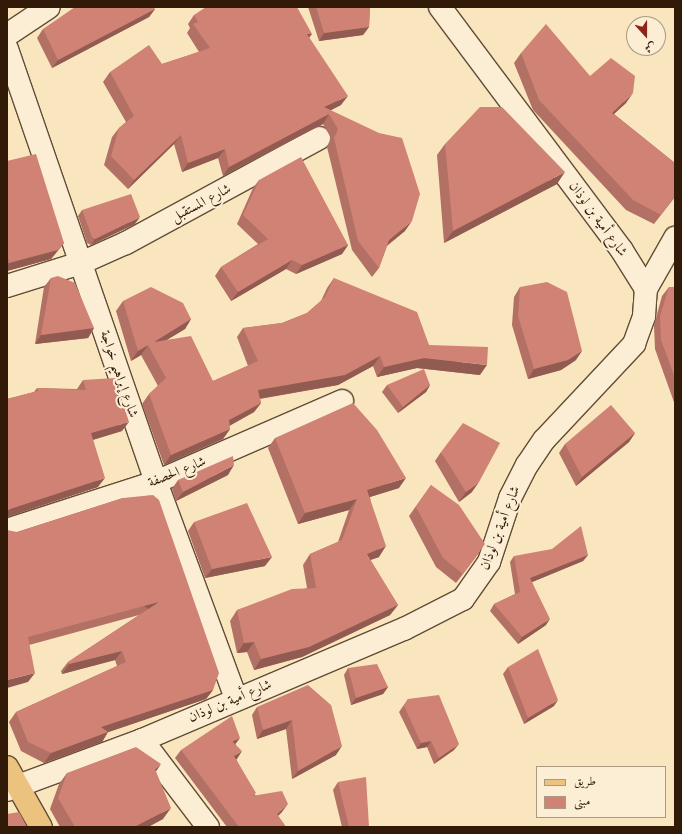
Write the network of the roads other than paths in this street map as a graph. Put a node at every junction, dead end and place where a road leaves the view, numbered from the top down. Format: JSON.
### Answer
{"nodes":[{"id":1,"x":49,"y":7,"type":"edge"},
{"id":2,"x":440,"y":7,"type":"edge"},
{"id":3,"x":7,"y":34,"type":"edge"},
{"id":4,"x":7,"y":49,"type":"edge"},
{"id":5,"x":319,"y":138,"type":"dead end"},
{"id":6,"x":675,"y":238,"type":"edge"},
{"id":7,"x":81,"y":263,"type":"junction"},
{"id":8,"x":7,"y":286,"type":"edge"},
{"id":9,"x":646,"y":289,"type":"junction"},
{"id":10,"x":342,"y":401,"type":"dead end"},
{"id":11,"x":156,"y":482,"type":"junction"},
{"id":12,"x":7,"y":530,"type":"edge"},
{"id":13,"x":236,"y":698,"type":"junction"},
{"id":14,"x":142,"y":740,"type":"junction"},
{"id":15,"x":7,"y":767,"type":"edge"},
{"id":16,"x":12,"y":788,"type":"edge"},
{"id":17,"x":41,"y":827,"type":"edge"},
{"id":18,"x":208,"y":827,"type":"edge"}],
"edges":[{"from":1,"to":3,"type":"street"},
{"from":2,"to":9,"type":"street","name":"شارع أمية بن لوذان"},
{"from":4,"to":7,"type":"street","name":"شارع إبراهيم خواجة"},
{"from":5,"to":7,"type":"street","name":"شارع المستقبل"},
{"from":6,"to":9,"type":"street"},
{"from":7,"to":8,"type":"street","name":"شارع المستقبل"},
{"from":7,"to":11,"type":"street","name":"شارع إبراهيم خواجة"},
{"from":9,"to":13,"type":"street","name":"شارع أمية بن لوذان"},
{"from":10,"to":11,"type":"street","name":"شارع الحصفة"},
{"from":11,"to":12,"type":"street","name":"شارع الحصفة"},
{"from":11,"to":13,"type":"street","name":"شارع إبراهيم خواجة"},
{"from":13,"to":14,"type":"street","name":"شارع أمية بن لوذان"},
{"from":14,"to":16,"type":"street","name":"شارع أمية بن لوذان"},
{"from":14,"to":18,"type":"street"},
{"from":15,"to":16,"type":"main road"},
{"from":16,"to":17,"type":"main road"}]}
